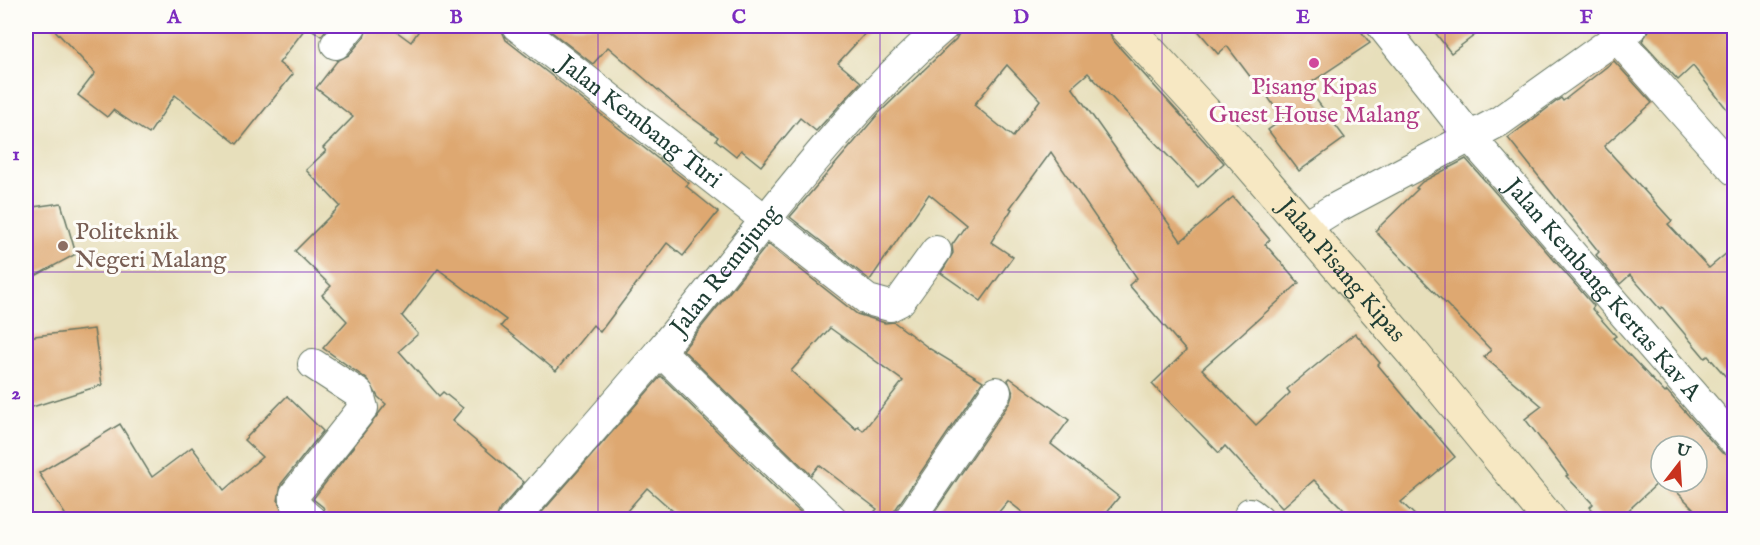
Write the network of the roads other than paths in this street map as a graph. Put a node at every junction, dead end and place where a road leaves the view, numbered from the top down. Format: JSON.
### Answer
{"nodes":[{"id":1,"x":517,"y":26,"type":"edge"},
{"id":2,"x":944,"y":26,"type":"edge"},
{"id":3,"x":1126,"y":26,"type":"edge"},
{"id":4,"x":1382,"y":26,"type":"edge"},
{"id":5,"x":1625,"y":32,"type":"edge"},
{"id":6,"x":1471,"y":138,"type":"junction"},
{"id":7,"x":1734,"y":170,"type":"edge"},
{"id":8,"x":763,"y":220,"type":"junction"},
{"id":9,"x":1303,"y":228,"type":"junction"},
{"id":10,"x":936,"y":251,"type":"dead end"},
{"id":11,"x":660,"y":351,"type":"junction"},
{"id":12,"x":313,"y":364,"type":"dead end"},
{"id":13,"x":996,"y":392,"type":"dead end"},
{"id":14,"x":1734,"y":441,"type":"edge"},
{"id":15,"x":311,"y":519,"type":"edge"},
{"id":16,"x":513,"y":519,"type":"edge"},
{"id":17,"x":833,"y":519,"type":"edge"},
{"id":18,"x":909,"y":519,"type":"edge"},
{"id":19,"x":1550,"y":519,"type":"edge"}],
"edges":[{"from":1,"to":8,"type":"street","name":"Jalan Kembang Turi"},
{"from":2,"to":8,"type":"street","name":"Jalan Remujung"},
{"from":3,"to":9,"type":"street","name":"Jalan Pisang Kipas"},
{"from":4,"to":6,"type":"street","name":"Jalan Kembang Kertas Kav A"},
{"from":5,"to":6,"type":"street"},
{"from":5,"to":7,"type":"street"},
{"from":6,"to":9,"type":"street"},
{"from":6,"to":14,"type":"street","name":"Jalan Kembang Kertas Kav A"},
{"from":8,"to":10,"type":"street","name":"Jalan Kembang Turi"},
{"from":8,"to":11,"type":"street","name":"Jalan Remujung"},
{"from":9,"to":19,"type":"street","name":"Jalan Pisang Kipas"},
{"from":11,"to":16,"type":"street","name":"Jalan Remujung"},
{"from":11,"to":17,"type":"street"},
{"from":12,"to":15,"type":"street"},
{"from":13,"to":18,"type":"street"}]}
